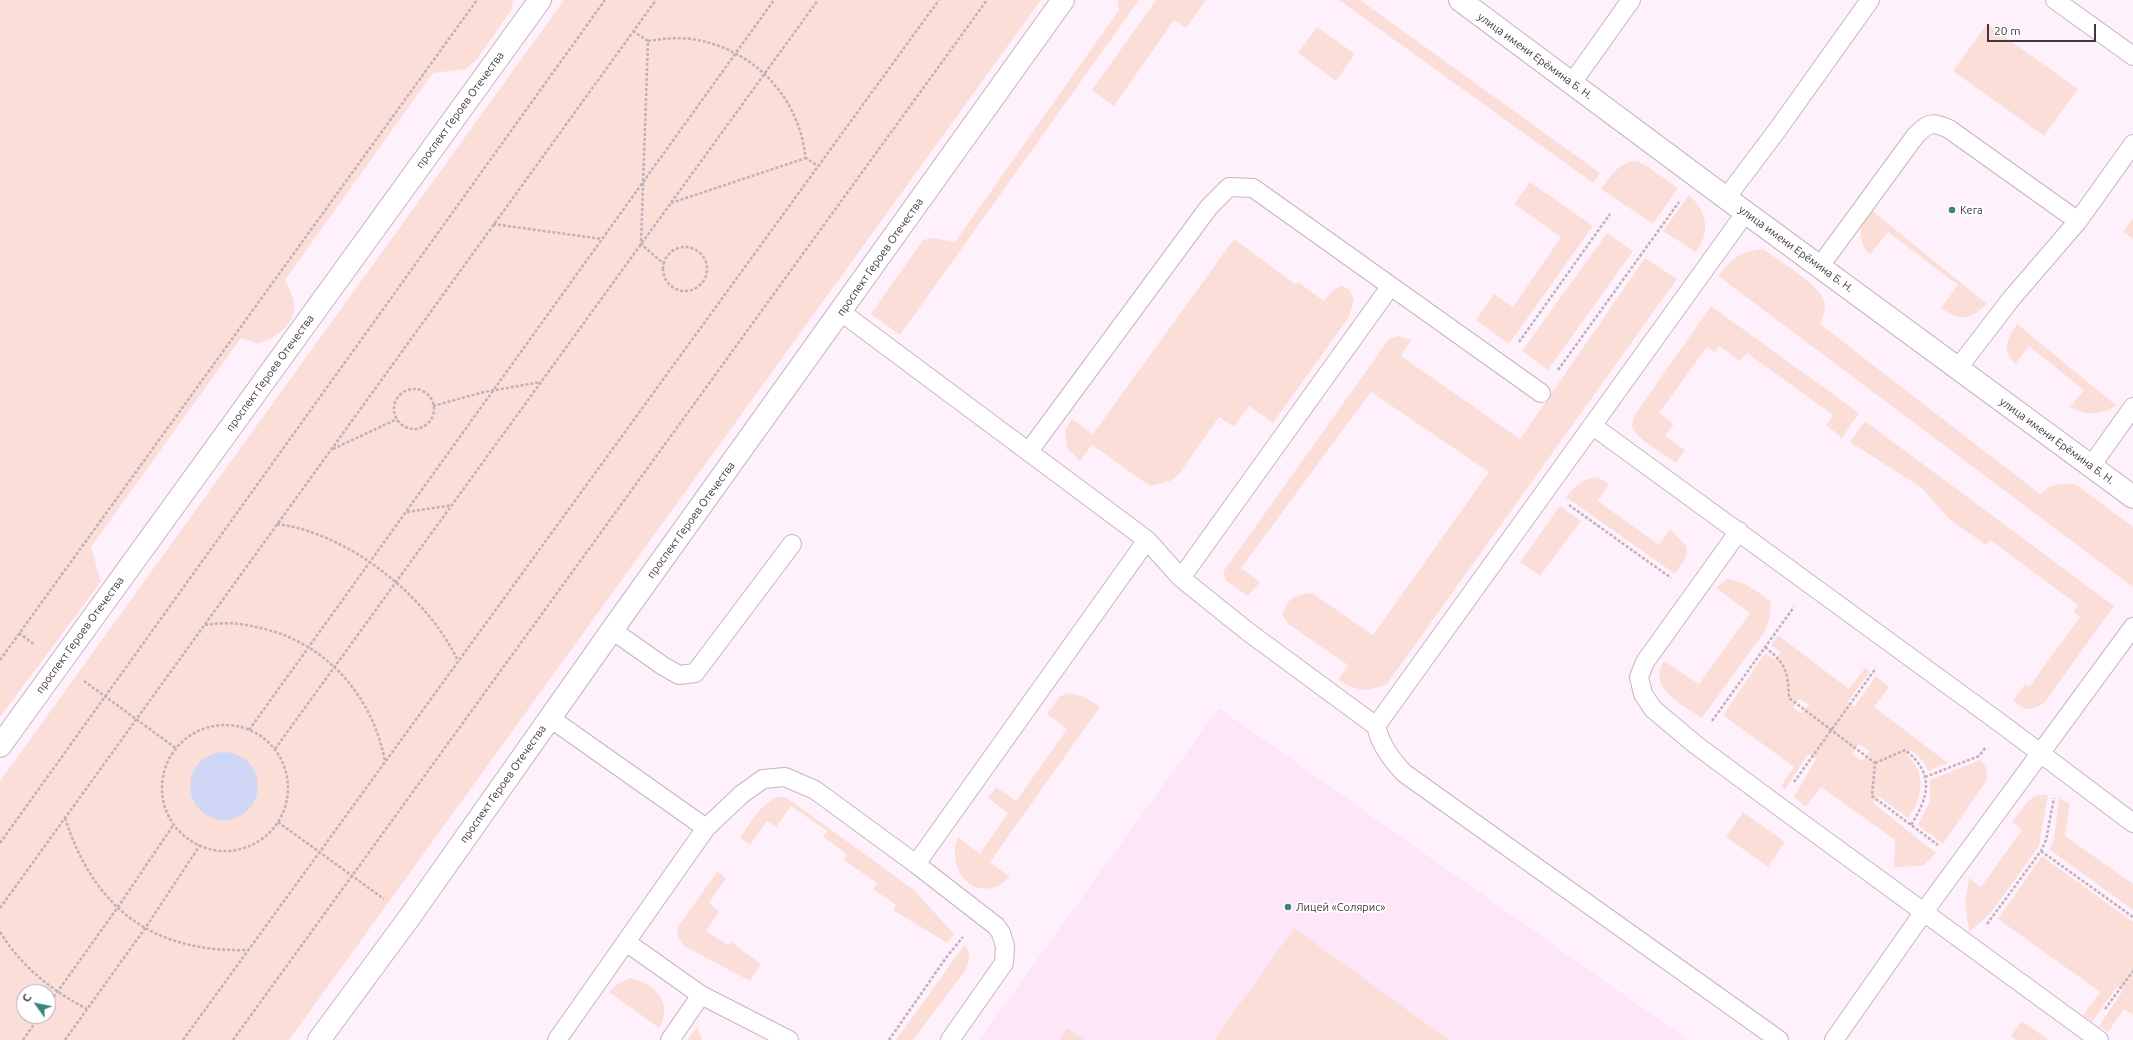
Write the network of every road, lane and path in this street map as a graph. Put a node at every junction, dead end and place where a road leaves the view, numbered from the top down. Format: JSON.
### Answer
{"nodes":[{"id":1,"x":477,"y":0,"type":"edge"},
{"id":2,"x":540,"y":0,"type":"edge"},
{"id":3,"x":605,"y":0,"type":"edge"},
{"id":4,"x":656,"y":0,"type":"edge"},
{"id":5,"x":774,"y":0,"type":"edge"},
{"id":6,"x":818,"y":0,"type":"edge"},
{"id":7,"x":939,"y":0,"type":"edge"},
{"id":8,"x":987,"y":0,"type":"edge"},
{"id":9,"x":1063,"y":0,"type":"edge"},
{"id":10,"x":1460,"y":0,"type":"edge"},
{"id":11,"x":1631,"y":0,"type":"edge"},
{"id":12,"x":1870,"y":0,"type":"edge"},
{"id":13,"x":2055,"y":0,"type":"edge"},
{"id":14,"x":633,"y":31,"type":"junction"},
{"id":15,"x":648,"y":41,"type":"junction"},
{"id":16,"x":736,"y":53,"type":"junction"},
{"id":17,"x":2133,"y":56,"type":"edge"},
{"id":18,"x":764,"y":74,"type":"junction"},
{"id":19,"x":1572,"y":83,"type":"junction"},
{"id":20,"x":2133,"y":144,"type":"edge"},
{"id":21,"x":806,"y":158,"type":"junction"},
{"id":22,"x":818,"y":166,"type":"junction"},
{"id":23,"x":1698,"y":177,"type":"junction"},
{"id":24,"x":642,"y":184,"type":"junction"},
{"id":25,"x":1726,"y":198,"type":"junction"},
{"id":26,"x":670,"y":203,"type":"junction"},
{"id":27,"x":1746,"y":212,"type":"junction"},
{"id":28,"x":1610,"y":214,"type":"dead end"},
{"id":29,"x":2078,"y":221,"type":"junction"},
{"id":30,"x":493,"y":224,"type":"junction"},
{"id":31,"x":602,"y":239,"type":"junction"},
{"id":32,"x":641,"y":244,"type":"junction"},
{"id":33,"x":664,"y":264,"type":"junction"},
{"id":34,"x":1820,"y":266,"type":"junction"},
{"id":35,"x":1390,"y":287,"type":"junction"},
{"id":36,"x":841,"y":312,"type":"junction"},
{"id":37,"x":1502,"y":366,"type":"junction"},
{"id":38,"x":1958,"y":368,"type":"junction"},
{"id":39,"x":541,"y":382,"type":"junction"},
{"id":40,"x":494,"y":390,"type":"junction"},
{"id":41,"x":1541,"y":393,"type":"joint"},
{"id":42,"x":433,"y":406,"type":"junction"},
{"id":43,"x":2133,"y":407,"type":"edge"},
{"id":44,"x":397,"y":419,"type":"junction"},
{"id":45,"x":1593,"y":426,"type":"junction"},
{"id":46,"x":331,"y":450,"type":"junction"},
{"id":47,"x":1029,"y":451,"type":"junction"},
{"id":48,"x":2091,"y":466,"type":"junction"},
{"id":49,"x":1547,"y":490,"type":"junction"},
{"id":50,"x":2133,"y":497,"type":"edge"},
{"id":51,"x":453,"y":505,"type":"junction"},
{"id":52,"x":406,"y":512,"type":"junction"},
{"id":53,"x":277,"y":524,"type":"junction"},
{"id":54,"x":1739,"y":531,"type":"junction"},
{"id":55,"x":1147,"y":540,"type":"junction"},
{"id":56,"x":792,"y":544,"type":"dead end"},
{"id":57,"x":370,"y":562,"type":"junction"},
{"id":58,"x":1181,"y":578,"type":"junction"},
{"id":59,"x":397,"y":582,"type":"junction"},
{"id":60,"x":1810,"y":584,"type":"junction"},
{"id":61,"x":1694,"y":595,"type":"junction"},
{"id":62,"x":204,"y":625,"type":"junction"},
{"id":63,"x":2133,"y":627,"type":"edge"},
{"id":64,"x":612,"y":630,"type":"junction"},
{"id":65,"x":19,"y":633,"type":"junction"},
{"id":66,"x":1893,"y":645,"type":"junction"},
{"id":67,"x":309,"y":647,"type":"junction"},
{"id":68,"x":1765,"y":647,"type":"junction"},
{"id":69,"x":0,"y":660,"type":"edge"},
{"id":70,"x":458,"y":662,"type":"junction"},
{"id":71,"x":60,"y":663,"type":"junction"},
{"id":72,"x":335,"y":667,"type":"junction"},
{"id":73,"x":105,"y":696,"type":"junction"},
{"id":74,"x":136,"y":718,"type":"junction"},
{"id":75,"x":550,"y":718,"type":"junction"},
{"id":76,"x":2003,"y":725,"type":"junction"},
{"id":77,"x":1376,"y":726,"type":"junction"},
{"id":78,"x":249,"y":730,"type":"junction"},
{"id":79,"x":1832,"y":730,"type":"junction"},
{"id":80,"x":1696,"y":745,"type":"junction"},
{"id":81,"x":0,"y":746,"type":"edge"},
{"id":82,"x":177,"y":748,"type":"junction"},
{"id":83,"x":275,"y":749,"type":"junction"},
{"id":84,"x":2040,"y":754,"type":"junction"},
{"id":85,"x":385,"y":762,"type":"junction"},
{"id":86,"x":1875,"y":763,"type":"junction"},
{"id":87,"x":2060,"y":769,"type":"junction"},
{"id":88,"x":1925,"y":777,"type":"junction"},
{"id":89,"x":1778,"y":805,"type":"junction"},
{"id":90,"x":65,"y":817,"type":"junction"},
{"id":91,"x":278,"y":822,"type":"junction"},
{"id":92,"x":174,"y":824,"type":"junction"},
{"id":93,"x":2133,"y":824,"type":"edge"},
{"id":94,"x":1911,"y":825,"type":"junction"},
{"id":95,"x":706,"y":828,"type":"junction"},
{"id":96,"x":0,"y":843,"type":"edge"},
{"id":97,"x":200,"y":845,"type":"junction"},
{"id":98,"x":2041,"y":851,"type":"junction"},
{"id":99,"x":320,"y":852,"type":"junction"},
{"id":100,"x":1960,"y":862,"type":"junction"},
{"id":101,"x":916,"y":864,"type":"junction"},
{"id":102,"x":352,"y":876,"type":"junction"},
{"id":103,"x":118,"y":907,"type":"junction"},
{"id":104,"x":0,"y":908,"type":"edge"},
{"id":105,"x":1923,"y":913,"type":"junction"},
{"id":106,"x":982,"y":914,"type":"junction"},
{"id":107,"x":2133,"y":917,"type":"edge"},
{"id":108,"x":410,"y":918,"type":"junction"},
{"id":109,"x":146,"y":927,"type":"junction"},
{"id":110,"x":0,"y":932,"type":"edge"},
{"id":111,"x":626,"y":942,"type":"junction"},
{"id":112,"x":1970,"y":947,"type":"junction"},
{"id":113,"x":249,"y":950,"type":"junction"},
{"id":114,"x":2133,"y":971,"type":"edge"},
{"id":115,"x":57,"y":992,"type":"junction"},
{"id":116,"x":701,"y":995,"type":"junction"},
{"id":117,"x":87,"y":1009,"type":"junction"},
{"id":118,"x":34,"y":1024,"type":"edge"},
{"id":119,"x":2094,"y":1036,"type":"edge"},
{"id":120,"x":23,"y":1040,"type":"edge"},
{"id":121,"x":65,"y":1040,"type":"edge"},
{"id":122,"x":184,"y":1040,"type":"edge"},
{"id":123,"x":232,"y":1040,"type":"edge"},
{"id":124,"x":319,"y":1040,"type":"edge"},
{"id":125,"x":556,"y":1040,"type":"edge"},
{"id":126,"x":670,"y":1040,"type":"edge"},
{"id":127,"x":786,"y":1040,"type":"edge"},
{"id":128,"x":888,"y":1040,"type":"edge"},
{"id":129,"x":950,"y":1040,"type":"edge"},
{"id":130,"x":1779,"y":1040,"type":"edge"},
{"id":131,"x":1834,"y":1040,"type":"edge"}],
"edges":[{"from":1,"to":65,"type":"path"},
{"from":2,"to":71,"type":"street","name":"проспект Героев Отечества"},
{"from":3,"to":73,"type":"path"},
{"from":4,"to":14,"type":"path"},
{"from":5,"to":16,"type":"path"},
{"from":6,"to":18,"type":"path"},
{"from":7,"to":22,"type":"path"},
{"from":8,"to":102,"type":"path"},
{"from":9,"to":36,"type":"street","name":"проспект Героев Отечества"},
{"from":10,"to":19,"type":"street","name":"улица имени Ерёмина Б. Н."},
{"from":11,"to":19,"type":"lane"},
{"from":12,"to":25,"type":"lane"},
{"from":13,"to":17,"type":"lane"},
{"from":14,"to":15,"type":"path"},
{"from":14,"to":30,"type":"path"},
{"from":15,"to":16,"type":"path"},
{"from":15,"to":24,"type":"path"},
{"from":16,"to":18,"type":"path"},
{"from":16,"to":24,"type":"path"},
{"from":18,"to":21,"type":"path"},
{"from":18,"to":26,"type":"path"},
{"from":19,"to":23,"type":"street","name":"улица имени Ерёмина Б. Н."},
{"from":20,"to":29,"type":"lane"},
{"from":21,"to":22,"type":"path"},
{"from":21,"to":26,"type":"path"},
{"from":22,"to":70,"type":"path"},
{"from":23,"to":25,"type":"street","name":"улица имени Ерёмина Б. Н."},
{"from":23,"to":41,"type":"path"},
{"from":24,"to":31,"type":"path"},
{"from":24,"to":32,"type":"path"},
{"from":25,"to":27,"type":"street","name":"улица имени Ерёмина Б. Н."},
{"from":26,"to":32,"type":"path"},
{"from":27,"to":34,"type":"street","name":"улица имени Ерёмина Б. Н."},
{"from":27,"to":45,"type":"lane"},
{"from":28,"to":37,"type":"path"},
{"from":29,"to":34,"type":"lane"},
{"from":29,"to":38,"type":"lane"},
{"from":30,"to":31,"type":"path"},
{"from":30,"to":46,"type":"path"},
{"from":31,"to":40,"type":"path"},
{"from":32,"to":33,"type":"path"},
{"from":32,"to":39,"type":"path"},
{"from":33,"to":33,"type":"path"},
{"from":34,"to":38,"type":"street","name":"улица имени Ерёмина Б. Н."},
{"from":35,"to":37,"type":"lane"},
{"from":35,"to":47,"type":"lane"},
{"from":35,"to":58,"type":"lane"},
{"from":36,"to":47,"type":"lane"},
{"from":36,"to":64,"type":"street","name":"проспект Героев Отечества"},
{"from":37,"to":41,"type":"lane"},
{"from":38,"to":48,"type":"street","name":"улица имени Ерёмина Б. Н."},
{"from":39,"to":40,"type":"path"},
{"from":39,"to":51,"type":"path"},
{"from":40,"to":42,"type":"path"},
{"from":40,"to":52,"type":"path"},
{"from":42,"to":44,"type":"path"},
{"from":42,"to":44,"type":"path"},
{"from":43,"to":48,"type":"lane"},
{"from":44,"to":46,"type":"path"},
{"from":45,"to":49,"type":"lane"},
{"from":45,"to":54,"type":"lane"},
{"from":46,"to":53,"type":"path"},
{"from":47,"to":55,"type":"lane"},
{"from":48,"to":50,"type":"street","name":"улица имени Ерёмина Б. Н."},
{"from":49,"to":61,"type":"path"},
{"from":49,"to":77,"type":"lane"},
{"from":51,"to":52,"type":"path"},
{"from":51,"to":59,"type":"path"},
{"from":52,"to":57,"type":"path"},
{"from":53,"to":57,"type":"path"},
{"from":53,"to":62,"type":"path"},
{"from":54,"to":60,"type":"lane"},
{"from":54,"to":61,"type":"lane"},
{"from":55,"to":58,"type":"lane"},
{"from":55,"to":101,"type":"lane"},
{"from":56,"to":64,"type":"lane"},
{"from":57,"to":59,"type":"path"},
{"from":57,"to":67,"type":"path"},
{"from":58,"to":77,"type":"lane"},
{"from":59,"to":70,"type":"path"},
{"from":59,"to":72,"type":"path"},
{"from":60,"to":66,"type":"lane"},
{"from":60,"to":68,"type":"path"},
{"from":61,"to":80,"type":"lane"},
{"from":62,"to":67,"type":"path"},
{"from":62,"to":74,"type":"path"},
{"from":63,"to":84,"type":"lane"},
{"from":64,"to":75,"type":"street","name":"проспект Героев Отечества"},
{"from":65,"to":69,"type":"path"},
{"from":65,"to":71,"type":"path"},
{"from":66,"to":76,"type":"lane"},
{"from":66,"to":79,"type":"path"},
{"from":67,"to":72,"type":"path"},
{"from":67,"to":78,"type":"path"},
{"from":68,"to":79,"type":"path"},
{"from":68,"to":80,"type":"path"},
{"from":70,"to":85,"type":"path"},
{"from":71,"to":73,"type":"path"},
{"from":71,"to":81,"type":"street","name":"проспект Героев Отечества"},
{"from":72,"to":83,"type":"path"},
{"from":72,"to":85,"type":"path"},
{"from":73,"to":74,"type":"path"},
{"from":73,"to":96,"type":"path"},
{"from":74,"to":82,"type":"path"},
{"from":74,"to":90,"type":"path"},
{"from":75,"to":95,"type":"lane"},
{"from":75,"to":108,"type":"street","name":"проспект Героев Отечества"},
{"from":76,"to":84,"type":"lane"},
{"from":76,"to":88,"type":"path"},
{"from":77,"to":130,"type":"lane"},
{"from":78,"to":82,"type":"path"},
{"from":78,"to":83,"type":"path"},
{"from":79,"to":86,"type":"path"},
{"from":79,"to":89,"type":"path"},
{"from":80,"to":89,"type":"lane"},
{"from":82,"to":92,"type":"path"},
{"from":83,"to":91,"type":"path"},
{"from":84,"to":87,"type":"lane"},
{"from":84,"to":100,"type":"lane"},
{"from":85,"to":99,"type":"path"},
{"from":86,"to":88,"type":"path"},
{"from":86,"to":94,"type":"path"},
{"from":87,"to":93,"type":"lane"},
{"from":87,"to":98,"type":"path"},
{"from":88,"to":94,"type":"path"},
{"from":89,"to":105,"type":"lane"},
{"from":90,"to":103,"type":"path"},
{"from":90,"to":104,"type":"path"},
{"from":91,"to":97,"type":"path"},
{"from":91,"to":99,"type":"path"},
{"from":92,"to":97,"type":"path"},
{"from":92,"to":103,"type":"path"},
{"from":94,"to":100,"type":"path"},
{"from":95,"to":101,"type":"lane"},
{"from":95,"to":111,"type":"lane"},
{"from":97,"to":109,"type":"path"},
{"from":98,"to":107,"type":"path"},
{"from":98,"to":112,"type":"path"},
{"from":99,"to":102,"type":"path"},
{"from":99,"to":113,"type":"path"},
{"from":100,"to":105,"type":"lane"},
{"from":101,"to":106,"type":"lane"},
{"from":102,"to":108,"type":"path"},
{"from":102,"to":123,"type":"path"},
{"from":103,"to":109,"type":"path"},
{"from":103,"to":115,"type":"path"},
{"from":105,"to":112,"type":"lane"},
{"from":105,"to":131,"type":"lane"},
{"from":106,"to":128,"type":"path"},
{"from":106,"to":129,"type":"lane"},
{"from":108,"to":124,"type":"street","name":"проспект Героев Отечества"},
{"from":109,"to":113,"type":"path"},
{"from":109,"to":117,"type":"path"},
{"from":110,"to":115,"type":"path"},
{"from":111,"to":116,"type":"lane"},
{"from":111,"to":125,"type":"lane"},
{"from":112,"to":119,"type":"lane"},
{"from":113,"to":122,"type":"path"},
{"from":114,"to":119,"type":"path"},
{"from":115,"to":117,"type":"path"},
{"from":116,"to":126,"type":"lane"},
{"from":116,"to":127,"type":"lane"},
{"from":117,"to":121,"type":"path"},
{"from":118,"to":120,"type":"path"}]}
